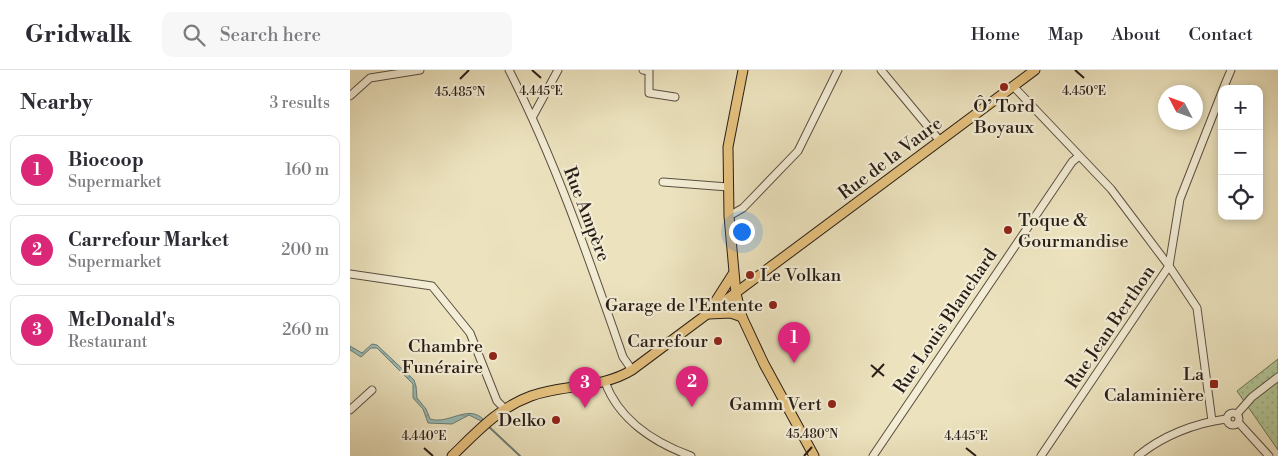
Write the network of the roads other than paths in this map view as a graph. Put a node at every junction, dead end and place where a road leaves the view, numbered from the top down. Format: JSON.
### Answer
{"nodes":[{"id":1,"x":381,"y":70,"type":"edge"},
{"id":2,"x":420,"y":70,"type":"edge"},
{"id":3,"x":509,"y":70,"type":"edge"},
{"id":4,"x":558,"y":70,"type":"edge"},
{"id":5,"x":643,"y":70,"type":"edge"},
{"id":6,"x":743,"y":70,"type":"edge"},
{"id":7,"x":838,"y":70,"type":"edge"},
{"id":8,"x":881,"y":70,"type":"edge"},
{"id":9,"x":1035,"y":70,"type":"edge"},
{"id":10,"x":1231,"y":70,"type":"edge"},
{"id":11,"x":377,"y":77,"type":"junction"},
{"id":12,"x":1224,"y":85,"type":"edge"},
{"id":13,"x":1013,"y":86,"type":"junction"},
{"id":14,"x":350,"y":96,"type":"edge"},
{"id":15,"x":676,"y":97,"type":"dead end"},
{"id":16,"x":1218,"y":100,"type":"edge"},
{"id":17,"x":533,"y":116,"type":"junction"},
{"id":18,"x":940,"y":141,"type":"junction"},
{"id":19,"x":1079,"y":156,"type":"junction"},
{"id":20,"x":663,"y":182,"type":"dead end"},
{"id":21,"x":728,"y":186,"type":"junction"},
{"id":22,"x":729,"y":216,"type":"junction"},
{"id":23,"x":1168,"y":266,"type":"junction"},
{"id":24,"x":350,"y":274,"type":"edge"},
{"id":25,"x":733,"y":274,"type":"junction"},
{"id":26,"x":749,"y":284,"type":"junction"},
{"id":27,"x":736,"y":294,"type":"junction"},
{"id":28,"x":707,"y":315,"type":"junction"},
{"id":29,"x":742,"y":315,"type":"junction"},
{"id":30,"x":632,"y":370,"type":"junction"},
{"id":31,"x":1278,"y":377,"type":"edge"},
{"id":32,"x":605,"y":382,"type":"junction"},
{"id":33,"x":372,"y":390,"type":"dead end"},
{"id":34,"x":504,"y":408,"type":"junction"},
{"id":35,"x":350,"y":410,"type":"edge"},
{"id":36,"x":1237,"y":414,"type":"junction"},
{"id":37,"x":1226,"y":419,"type":"junction"},
{"id":38,"x":1212,"y":421,"type":"junction"},
{"id":39,"x":1238,"y":422,"type":"junction"},
{"id":40,"x":452,"y":456,"type":"edge"},
{"id":41,"x":691,"y":456,"type":"edge"},
{"id":42,"x":814,"y":456,"type":"edge"},
{"id":43,"x":873,"y":456,"type":"edge"},
{"id":44,"x":1041,"y":456,"type":"edge"},
{"id":45,"x":1138,"y":456,"type":"edge"},
{"id":46,"x":1269,"y":456,"type":"edge"}],
"edges":[{"from":1,"to":11,"type":"street"},
{"from":2,"to":11,"type":"street"},
{"from":3,"to":17,"type":"street","name":"Rue Ampère"},
{"from":4,"to":17,"type":"street"},
{"from":5,"to":15,"type":"street"},
{"from":6,"to":21,"type":"main road"},
{"from":7,"to":22,"type":"street"},
{"from":8,"to":18,"type":"street"},
{"from":9,"to":13,"type":"main road","name":"Rue de la Vaure"},
{"from":10,"to":12,"type":"street","name":"Rue Jean Berthon"},
{"from":11,"to":14,"type":"street"},
{"from":13,"to":18,"type":"main road","name":"Rue de la Vaure"},
{"from":13,"to":19,"type":"street"},
{"from":16,"to":23,"type":"street","name":"Rue Jean Berthon"},
{"from":17,"to":30,"type":"street","name":"Rue Ampère"},
{"from":18,"to":26,"type":"main road","name":"Rue de la Vaure"},
{"from":19,"to":23,"type":"street"},
{"from":19,"to":43,"type":"street","name":"Rue Louis Blanchard"},
{"from":20,"to":21,"type":"street"},
{"from":21,"to":22,"type":"main road"},
{"from":22,"to":25,"type":"main road"},
{"from":23,"to":38,"type":"street"},
{"from":23,"to":44,"type":"street","name":"Rue Jean Berthon"},
{"from":24,"to":34,"type":"street"},
{"from":25,"to":27,"type":"main road"},
{"from":25,"to":28,"type":"main road"},
{"from":26,"to":27,"type":"main road","name":"Rue de la Vaure"},
{"from":26,"to":29,"type":"main road"},
{"from":27,"to":28,"type":"main road","name":"Rue de la Vaure"},
{"from":27,"to":29,"type":"main road"},
{"from":28,"to":29,"type":"main road"},
{"from":28,"to":30,"type":"main road"},
{"from":29,"to":42,"type":"main road"},
{"from":30,"to":32,"type":"main road"},
{"from":31,"to":36,"type":"street"},
{"from":32,"to":34,"type":"main road"},
{"from":32,"to":41,"type":"street"},
{"from":33,"to":35,"type":"street"},
{"from":34,"to":40,"type":"main road"},
{"from":36,"to":37,"type":"street"},
{"from":36,"to":39,"type":"street"},
{"from":37,"to":38,"type":"street"},
{"from":37,"to":39,"type":"street"},
{"from":38,"to":45,"type":"street"},
{"from":39,"to":46,"type":"street"}]}
